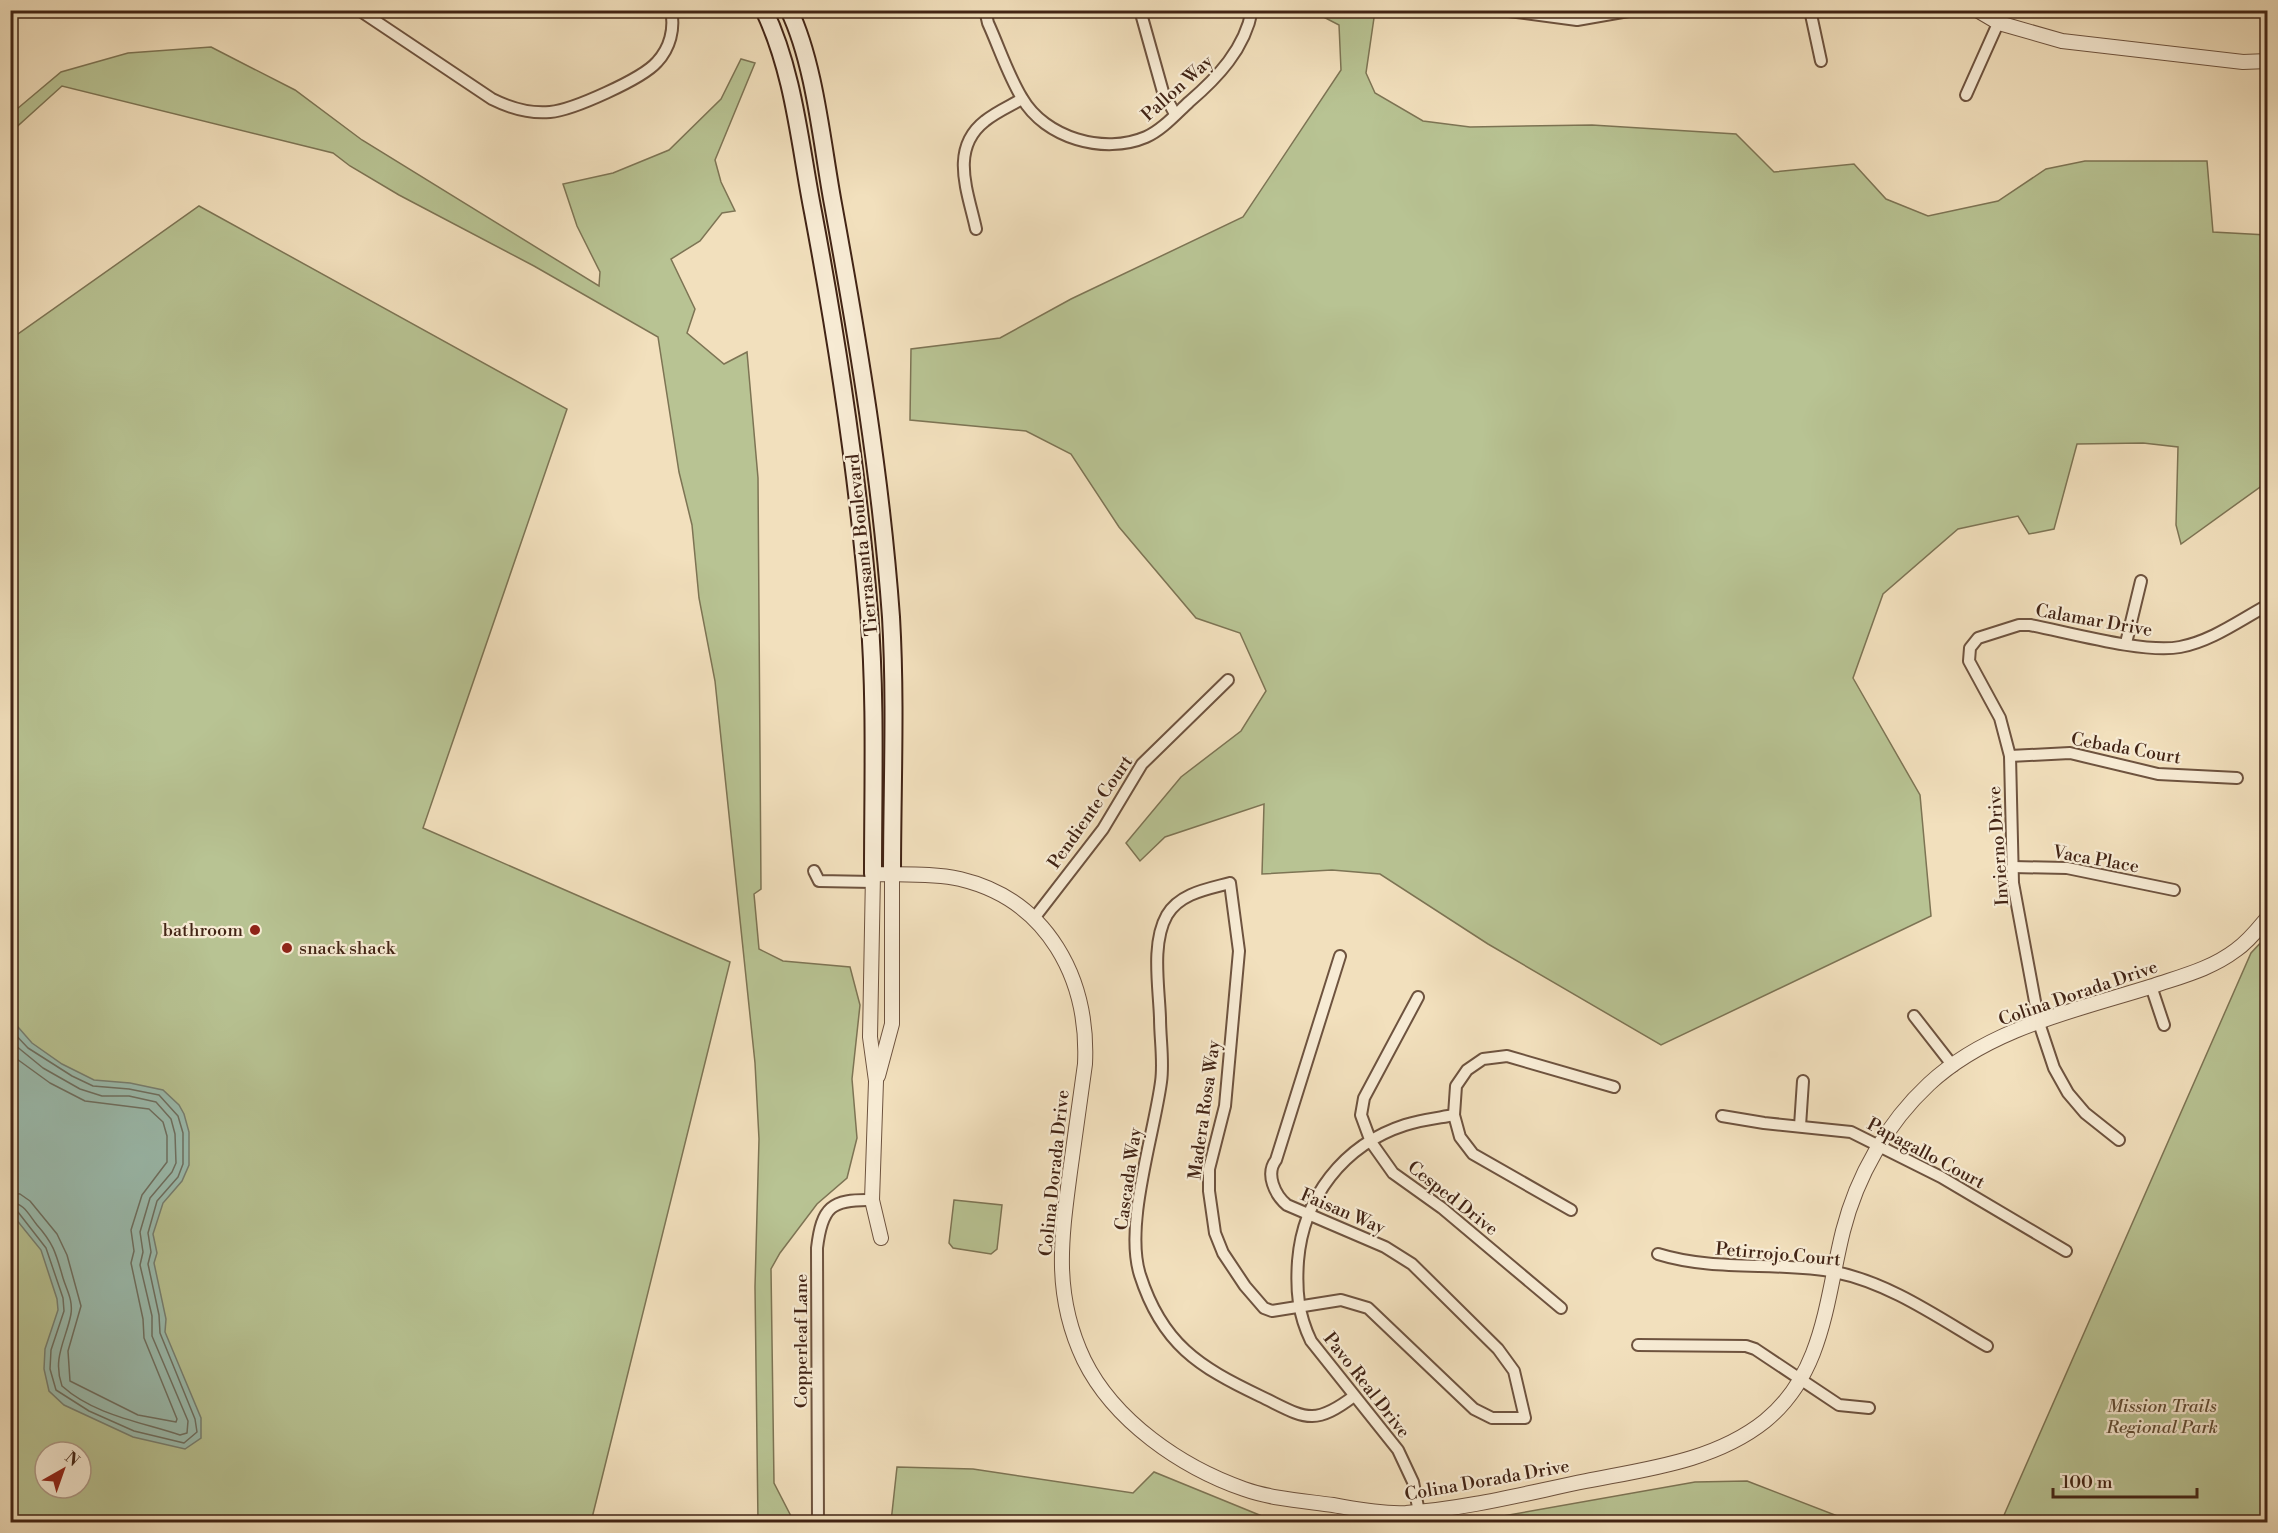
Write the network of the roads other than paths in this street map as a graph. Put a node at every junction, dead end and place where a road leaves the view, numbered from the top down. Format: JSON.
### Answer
{"nodes":[{"id":1,"x":359,"y":10,"type":"edge"},
{"id":2,"x":671,"y":10,"type":"edge"},
{"id":3,"x":765,"y":10,"type":"edge"},
{"id":4,"x":789,"y":10,"type":"edge"},
{"id":5,"x":985,"y":10,"type":"edge"},
{"id":6,"x":1140,"y":10,"type":"edge"},
{"id":7,"x":1252,"y":10,"type":"edge"},
{"id":8,"x":1501,"y":10,"type":"edge"},
{"id":9,"x":1634,"y":10,"type":"edge"},
{"id":10,"x":1775,"y":10,"type":"edge"},
{"id":11,"x":1785,"y":10,"type":"edge"},
{"id":12,"x":1810,"y":10,"type":"edge"},
{"id":13,"x":1977,"y":10,"type":"edge"},
{"id":14,"x":2002,"y":17,"type":"edge"},
{"id":15,"x":1821,"y":61,"type":"dead end"},
{"id":16,"x":2268,"y":61,"type":"edge"},
{"id":17,"x":1966,"y":95,"type":"dead end"},
{"id":18,"x":1022,"y":99,"type":"junction"},
{"id":19,"x":1175,"y":114,"type":"junction"},
{"id":20,"x":976,"y":230,"type":"dead end"},
{"id":21,"x":843,"y":393,"type":"junction"},
{"id":22,"x":875,"y":467,"type":"junction"},
{"id":23,"x":2140,"y":581,"type":"dead end"},
{"id":24,"x":2267,"y":608,"type":"edge"},
{"id":25,"x":1978,"y":638,"type":"joint"},
{"id":26,"x":2126,"y":644,"type":"junction"},
{"id":27,"x":1228,"y":680,"type":"dead end"},
{"id":28,"x":2010,"y":756,"type":"junction"},
{"id":29,"x":2237,"y":778,"type":"dead end"},
{"id":30,"x":2012,"y":867,"type":"junction"},
{"id":31,"x":814,"y":871,"type":"dead end"},
{"id":32,"x":892,"y":875,"type":"junction"},
{"id":33,"x":873,"y":878,"type":"junction"},
{"id":34,"x":1230,"y":883,"type":"joint"},
{"id":35,"x":2174,"y":890,"type":"dead end"},
{"id":36,"x":1035,"y":917,"type":"junction"},
{"id":37,"x":2268,"y":917,"type":"edge"},
{"id":38,"x":1340,"y":956,"type":"dead end"},
{"id":39,"x":2151,"y":986,"type":"junction"},
{"id":40,"x":1418,"y":998,"type":"dead end"},
{"id":41,"x":1914,"y":1016,"type":"dead end"},
{"id":42,"x":2039,"y":1023,"type":"junction"},
{"id":43,"x":2164,"y":1025,"type":"dead end"},
{"id":44,"x":1953,"y":1066,"type":"junction"},
{"id":45,"x":876,"y":1081,"type":"junction"},
{"id":46,"x":1803,"y":1081,"type":"dead end"},
{"id":47,"x":1614,"y":1087,"type":"dead end"},
{"id":48,"x":1454,"y":1115,"type":"junction"},
{"id":49,"x":1722,"y":1116,"type":"dead end"},
{"id":50,"x":1800,"y":1126,"type":"junction"},
{"id":51,"x":2119,"y":1140,"type":"dead end"},
{"id":52,"x":1371,"y":1142,"type":"junction"},
{"id":53,"x":1878,"y":1144,"type":"junction"},
{"id":54,"x":872,"y":1200,"type":"junction"},
{"id":55,"x":1571,"y":1210,"type":"dead end"},
{"id":56,"x":1307,"y":1215,"type":"junction"},
{"id":57,"x":881,"y":1238,"type":"dead end"},
{"id":58,"x":2066,"y":1251,"type":"dead end"},
{"id":59,"x":1658,"y":1254,"type":"dead end"},
{"id":60,"x":1835,"y":1272,"type":"junction"},
{"id":61,"x":1298,"y":1307,"type":"junction"},
{"id":62,"x":1561,"y":1308,"type":"dead end"},
{"id":63,"x":1638,"y":1345,"type":"dead end"},
{"id":64,"x":1987,"y":1346,"type":"dead end"},
{"id":65,"x":1801,"y":1379,"type":"junction"},
{"id":66,"x":1354,"y":1396,"type":"junction"},
{"id":67,"x":1869,"y":1408,"type":"dead end"},
{"id":68,"x":1526,"y":1418,"type":"joint"},
{"id":69,"x":1419,"y":1512,"type":"junction"},
{"id":70,"x":818,"y":1522,"type":"edge"}],
"edges":[{"from":1,"to":2,"type":"street"},
{"from":3,"to":21,"type":"main road","name":"Tierrasanta Boulevard"},
{"from":4,"to":22,"type":"main road","name":"Tierrasanta Boulevard"},
{"from":5,"to":18,"type":"street","name":"Pallon Way"},
{"from":6,"to":19,"type":"street"},
{"from":7,"to":19,"type":"street","name":"Pallon Way"},
{"from":8,"to":9,"type":"street"},
{"from":10,"to":11,"type":"street"},
{"from":12,"to":15,"type":"street"},
{"from":13,"to":14,"type":"street"},
{"from":14,"to":16,"type":"street"},
{"from":14,"to":17,"type":"street"},
{"from":18,"to":19,"type":"street","name":"Pallon Way"},
{"from":18,"to":20,"type":"street"},
{"from":21,"to":22,"type":"main road"},
{"from":21,"to":33,"type":"main road","name":"Tierrasanta Boulevard"},
{"from":22,"to":32,"type":"main road","name":"Tierrasanta Boulevard"},
{"from":23,"to":26,"type":"street"},
{"from":24,"to":26,"type":"street","name":"Calamar Drive"},
{"from":25,"to":26,"type":"street","name":"Calamar Drive"},
{"from":25,"to":28,"type":"street","name":"Invierno Drive"},
{"from":27,"to":36,"type":"street","name":"Pendiente Court"},
{"from":28,"to":29,"type":"street","name":"Cebada Court"},
{"from":28,"to":30,"type":"street","name":"Invierno Drive"},
{"from":30,"to":35,"type":"street","name":"Vaca Place"},
{"from":30,"to":42,"type":"street","name":"Invierno Drive"},
{"from":31,"to":33,"type":"street"},
{"from":32,"to":33,"type":"street","name":"Colina Dorada Drive"},
{"from":32,"to":36,"type":"street","name":"Colina Dorada Drive"},
{"from":32,"to":45,"type":"street","name":"Tierrasanta Boulevard"},
{"from":33,"to":45,"type":"street","name":"Tierrasanta Boulevard"},
{"from":34,"to":61,"type":"street","name":"Madera Rosa Way"},
{"from":34,"to":66,"type":"street","name":"Cascada Way"},
{"from":36,"to":69,"type":"street","name":"Colina Dorada Drive"},
{"from":37,"to":39,"type":"street","name":"Colina Dorada Drive"},
{"from":38,"to":56,"type":"street","name":"Faisan Way"},
{"from":39,"to":42,"type":"street","name":"Colina Dorada Drive"},
{"from":39,"to":43,"type":"street"},
{"from":40,"to":52,"type":"street","name":"Cesped Drive"},
{"from":41,"to":44,"type":"street"},
{"from":42,"to":44,"type":"street","name":"Colina Dorada Drive"},
{"from":42,"to":51,"type":"street","name":"Invierno Drive"},
{"from":44,"to":53,"type":"street","name":"Colina Dorada Drive"},
{"from":45,"to":54,"type":"street","name":"Tierrasanta Boulevard"},
{"from":46,"to":50,"type":"street"},
{"from":47,"to":48,"type":"street"},
{"from":48,"to":52,"type":"street","name":"Pavo Real Drive"},
{"from":48,"to":55,"type":"street"},
{"from":49,"to":50,"type":"street","name":"Papagallo Court"},
{"from":50,"to":53,"type":"street","name":"Papagallo Court"},
{"from":52,"to":56,"type":"street","name":"Pavo Real Drive"},
{"from":52,"to":62,"type":"street","name":"Cesped Drive"},
{"from":53,"to":58,"type":"street","name":"Papagallo Court"},
{"from":53,"to":60,"type":"street","name":"Colina Dorada Drive"},
{"from":54,"to":57,"type":"street","name":"Tierrasanta Boulevard"},
{"from":54,"to":70,"type":"street","name":"Copperleaf Lane"},
{"from":56,"to":61,"type":"street","name":"Pavo Real Drive"},
{"from":56,"to":68,"type":"street","name":"Faisan Way"},
{"from":59,"to":60,"type":"street","name":"Petirrojo Court"},
{"from":60,"to":64,"type":"street","name":"Petirrojo Court"},
{"from":60,"to":65,"type":"street","name":"Colina Dorada Drive"},
{"from":61,"to":66,"type":"street","name":"Pavo Real Drive"},
{"from":61,"to":68,"type":"street","name":"Madera Rosa Way"},
{"from":63,"to":65,"type":"street"},
{"from":65,"to":67,"type":"street"},
{"from":65,"to":69,"type":"street","name":"Colina Dorada Drive"},
{"from":66,"to":69,"type":"street","name":"Pavo Real Drive"}]}
